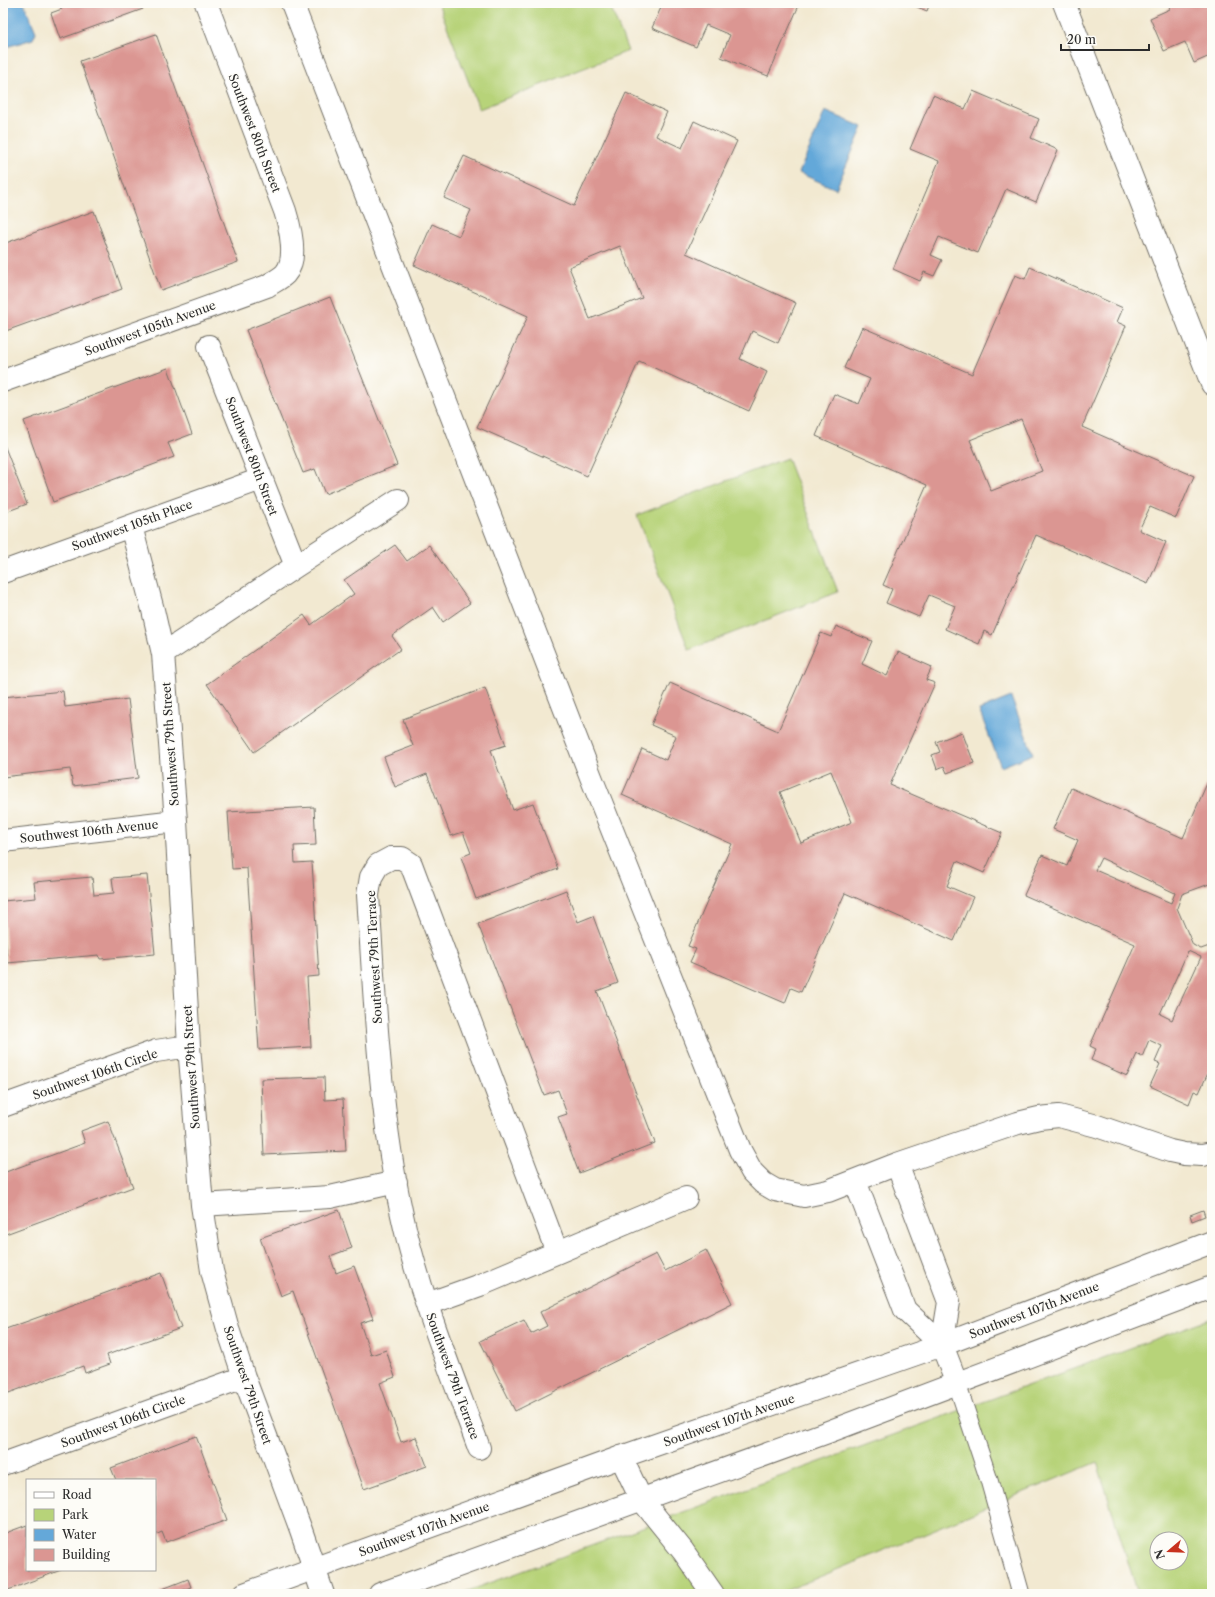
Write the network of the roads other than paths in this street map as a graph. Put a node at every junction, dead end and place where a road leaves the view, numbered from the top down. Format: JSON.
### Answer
{"nodes":[{"id":1,"x":206,"y":3,"type":"edge"},
{"id":2,"x":292,"y":3,"type":"edge"},
{"id":3,"x":1064,"y":3,"type":"edge"},
{"id":4,"x":290,"y":266,"type":"joint"},
{"id":5,"x":209,"y":346,"type":"dead end"},
{"id":6,"x":3,"y":381,"type":"edge"},
{"id":7,"x":1212,"y":384,"type":"edge"},
{"id":8,"x":261,"y":479,"type":"junction"},
{"id":9,"x":398,"y":500,"type":"dead end"},
{"id":10,"x":131,"y":526,"type":"junction"},
{"id":11,"x":296,"y":566,"type":"junction"},
{"id":12,"x":3,"y":572,"type":"edge"},
{"id":13,"x":163,"y":654,"type":"junction"},
{"id":14,"x":176,"y":821,"type":"junction"},
{"id":15,"x":3,"y":840,"type":"edge"},
{"id":16,"x":189,"y":1046,"type":"junction"},
{"id":17,"x":3,"y":1106,"type":"edge"},
{"id":18,"x":1212,"y":1153,"type":"edge"},
{"id":19,"x":897,"y":1164,"type":"junction"},
{"id":20,"x":855,"y":1181,"type":"junction"},
{"id":21,"x":396,"y":1182,"type":"junction"},
{"id":22,"x":686,"y":1198,"type":"dead end"},
{"id":23,"x":202,"y":1205,"type":"junction"},
{"id":24,"x":1212,"y":1242,"type":"edge"},
{"id":25,"x":557,"y":1252,"type":"junction"},
{"id":26,"x":1212,"y":1287,"type":"edge"},
{"id":27,"x":428,"y":1304,"type":"junction"},
{"id":28,"x":942,"y":1345,"type":"junction"},
{"id":29,"x":244,"y":1377,"type":"junction"},
{"id":30,"x":957,"y":1384,"type":"junction"},
{"id":31,"x":479,"y":1448,"type":"dead end"},
{"id":32,"x":621,"y":1457,"type":"junction"},
{"id":33,"x":3,"y":1464,"type":"edge"},
{"id":34,"x":642,"y":1500,"type":"junction"},
{"id":35,"x":314,"y":1569,"type":"junction"},
{"id":36,"x":244,"y":1594,"type":"edge"},
{"id":37,"x":323,"y":1594,"type":"edge"},
{"id":38,"x":380,"y":1594,"type":"edge"},
{"id":39,"x":713,"y":1594,"type":"edge"},
{"id":40,"x":1021,"y":1594,"type":"edge"}],
"edges":[{"from":1,"to":4,"type":"street","name":"Southwest 80th Street"},
{"from":2,"to":20,"type":"street"},
{"from":3,"to":7,"type":"street"},
{"from":4,"to":6,"type":"street","name":"Southwest 105th Avenue"},
{"from":5,"to":8,"type":"street","name":"Southwest 80th Street"},
{"from":8,"to":10,"type":"street","name":"Southwest 105th Place"},
{"from":8,"to":11,"type":"street","name":"Southwest 80th Street"},
{"from":9,"to":11,"type":"street"},
{"from":10,"to":12,"type":"street","name":"Southwest 105th Place"},
{"from":10,"to":13,"type":"street","name":"Southwest 79th Street"},
{"from":11,"to":13,"type":"street"},
{"from":13,"to":14,"type":"street","name":"Southwest 79th Street"},
{"from":14,"to":15,"type":"street","name":"Southwest 106th Avenue"},
{"from":14,"to":16,"type":"street","name":"Southwest 79th Street"},
{"from":16,"to":17,"type":"street","name":"Southwest 106th Circle"},
{"from":16,"to":23,"type":"street","name":"Southwest 79th Street"},
{"from":18,"to":19,"type":"street"},
{"from":19,"to":20,"type":"street"},
{"from":19,"to":28,"type":"street"},
{"from":20,"to":28,"type":"street"},
{"from":21,"to":23,"type":"street"},
{"from":21,"to":25,"type":"street","name":"Southwest 79th Terrace"},
{"from":21,"to":27,"type":"street","name":"Southwest 79th Terrace"},
{"from":22,"to":25,"type":"street","name":"Southwest 79th Terrace"},
{"from":23,"to":29,"type":"street","name":"Southwest 79th Street"},
{"from":24,"to":28,"type":"street","name":"Southwest 107th Avenue"},
{"from":25,"to":27,"type":"street","name":"Southwest 79th Terrace"},
{"from":26,"to":30,"type":"street"},
{"from":27,"to":31,"type":"street","name":"Southwest 79th Terrace"},
{"from":28,"to":30,"type":"street"},
{"from":28,"to":32,"type":"street","name":"Southwest 107th Avenue"},
{"from":29,"to":33,"type":"street","name":"Southwest 106th Circle"},
{"from":29,"to":35,"type":"street","name":"Southwest 79th Street"},
{"from":30,"to":34,"type":"street"},
{"from":30,"to":40,"type":"lane"},
{"from":32,"to":34,"type":"street"},
{"from":32,"to":35,"type":"street","name":"Southwest 107th Avenue"},
{"from":34,"to":38,"type":"street"},
{"from":34,"to":39,"type":"street"},
{"from":35,"to":36,"type":"street","name":"Southwest 107th Avenue"},
{"from":35,"to":37,"type":"street","name":"Southwest 79th Street"}]}
